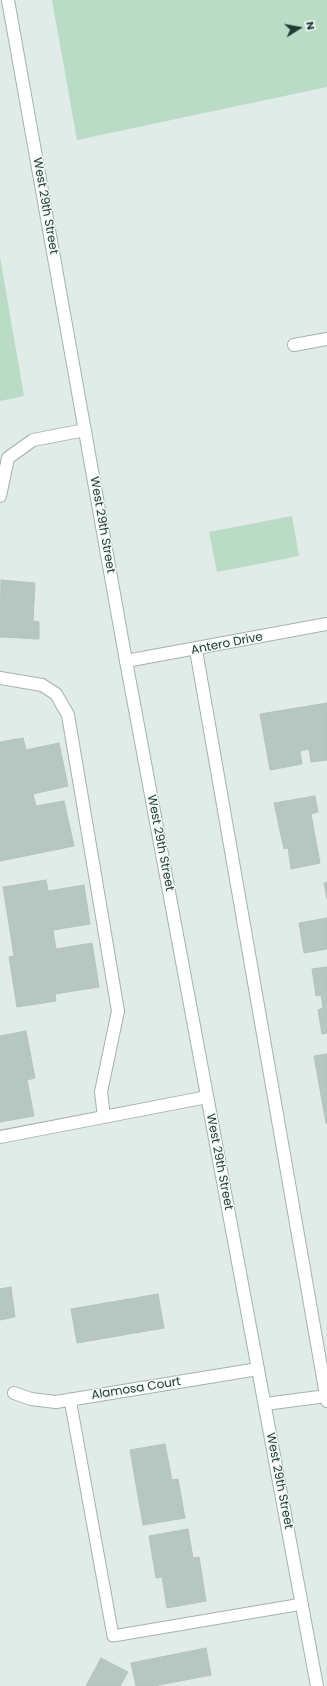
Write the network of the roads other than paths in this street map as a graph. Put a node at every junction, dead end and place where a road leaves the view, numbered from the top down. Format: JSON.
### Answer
{"nodes":[{"id":1,"x":8,"y":0,"type":"edge"},
{"id":2,"x":327,"y":339,"type":"edge"},
{"id":3,"x":294,"y":345,"type":"dead end"},
{"id":4,"x":85,"y":430,"type":"junction"},
{"id":5,"x":0,"y":496,"type":"edge"},
{"id":6,"x":327,"y":624,"type":"edge"},
{"id":7,"x":196,"y":650,"type":"junction"},
{"id":8,"x":126,"y":661,"type":"junction"},
{"id":9,"x":0,"y":678,"type":"edge"},
{"id":10,"x":207,"y":1098,"type":"junction"},
{"id":11,"x":104,"y":1117,"type":"junction"},
{"id":12,"x":0,"y":1137,"type":"edge"},
{"id":13,"x":258,"y":1369,"type":"junction"},
{"id":14,"x":14,"y":1393,"type":"dead end"},
{"id":15,"x":327,"y":1397,"type":"edge"},
{"id":16,"x":70,"y":1399,"type":"junction"},
{"id":17,"x":265,"y":1404,"type":"junction"},
{"id":18,"x":302,"y":1604,"type":"junction"},
{"id":19,"x":317,"y":1686,"type":"edge"}],
"edges":[{"from":1,"to":4,"type":"street","name":"West 29th Street"},
{"from":2,"to":3,"type":"street"},
{"from":4,"to":5,"type":"street"},
{"from":4,"to":8,"type":"street","name":"West 29th Street"},
{"from":6,"to":7,"type":"street","name":"Antero Drive"},
{"from":7,"to":8,"type":"street","name":"Antero Drive"},
{"from":7,"to":15,"type":"street"},
{"from":8,"to":10,"type":"street","name":"West 29th Street"},
{"from":9,"to":11,"type":"street"},
{"from":10,"to":11,"type":"street"},
{"from":10,"to":13,"type":"street","name":"West 29th Street"},
{"from":11,"to":12,"type":"street"},
{"from":13,"to":16,"type":"street","name":"Alamosa Court"},
{"from":13,"to":17,"type":"street","name":"West 29th Street"},
{"from":14,"to":16,"type":"street","name":"Alamosa Court"},
{"from":15,"to":17,"type":"street"},
{"from":16,"to":18,"type":"lane"},
{"from":17,"to":18,"type":"street","name":"West 29th Street"},
{"from":18,"to":19,"type":"street","name":"West 29th Street"}]}
